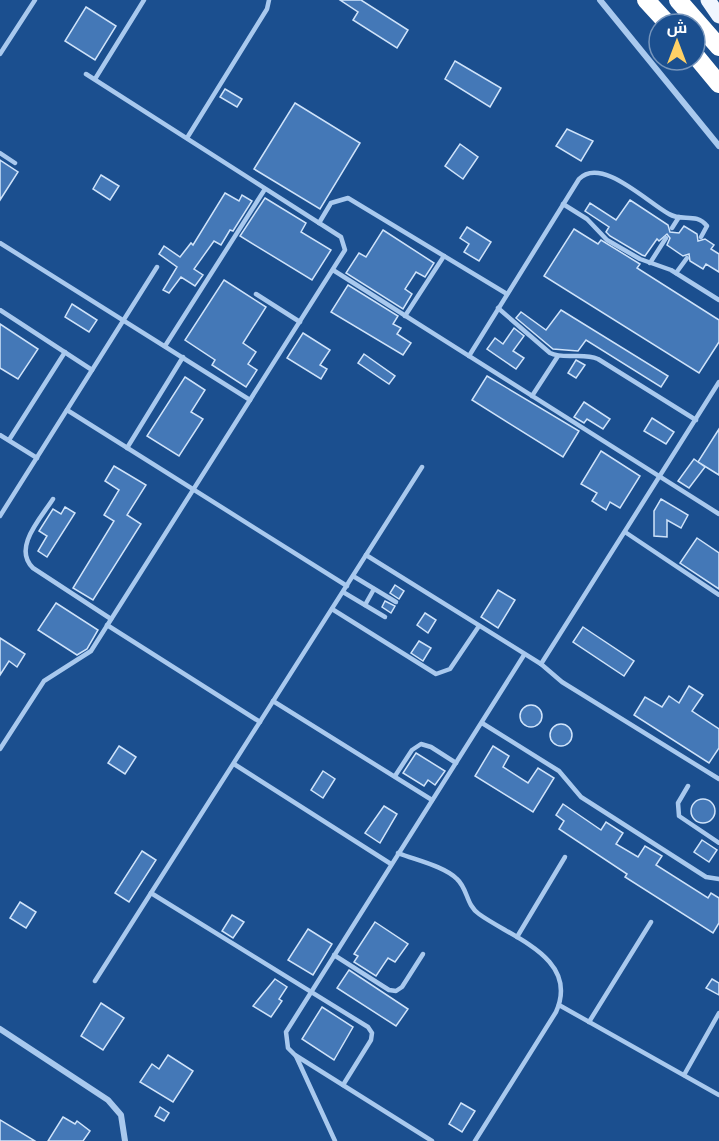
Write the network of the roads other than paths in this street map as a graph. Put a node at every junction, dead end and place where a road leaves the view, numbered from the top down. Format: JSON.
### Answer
{"nodes":[{"id":1,"x":35,"y":0,"type":"edge"},
{"id":2,"x":144,"y":0,"type":"edge"},
{"id":3,"x":269,"y":0,"type":"edge"},
{"id":4,"x":600,"y":0,"type":"edge"},
{"id":5,"x":646,"y":0,"type":"edge"},
{"id":6,"x":678,"y":0,"type":"edge"},
{"id":7,"x":708,"y":0,"type":"edge"},
{"id":8,"x":657,"y":12,"type":"edge"},
{"id":9,"x":719,"y":16,"type":"edge"},
{"id":10,"x":719,"y":47,"type":"edge"},
{"id":11,"x":0,"y":54,"type":"edge"},
{"id":12,"x":707,"y":70,"type":"edge"},
{"id":13,"x":86,"y":74,"type":"dead end"},
{"id":14,"x":94,"y":79,"type":"junction"},
{"id":15,"x":719,"y":84,"type":"edge"},
{"id":16,"x":187,"y":138,"type":"junction"},
{"id":17,"x":719,"y":147,"type":"edge"},
{"id":18,"x":0,"y":153,"type":"edge"},
{"id":19,"x":15,"y":163,"type":"dead end"},
{"id":20,"x":265,"y":189,"type":"junction"},
{"id":21,"x":563,"y":204,"type":"junction"},
{"id":22,"x":679,"y":217,"type":"junction"},
{"id":23,"x":319,"y":223,"type":"junction"},
{"id":24,"x":672,"y":228,"type":"dead end"},
{"id":25,"x":701,"y":237,"type":"dead end"},
{"id":26,"x":666,"y":238,"type":"dead end"},
{"id":27,"x":0,"y":243,"type":"edge"},
{"id":28,"x":444,"y":256,"type":"junction"},
{"id":29,"x":687,"y":258,"type":"dead end"},
{"id":30,"x":650,"y":263,"type":"junction"},
{"id":31,"x":158,"y":267,"type":"dead end"},
{"id":32,"x":333,"y":270,"type":"junction"},
{"id":33,"x":676,"y":273,"type":"junction"},
{"id":34,"x":256,"y":294,"type":"dead end"},
{"id":35,"x":507,"y":294,"type":"junction"},
{"id":36,"x":719,"y":300,"type":"edge"},
{"id":37,"x":498,"y":308,"type":"junction"},
{"id":38,"x":0,"y":310,"type":"edge"},
{"id":39,"x":405,"y":316,"type":"junction"},
{"id":40,"x":124,"y":320,"type":"junction"},
{"id":41,"x":300,"y":322,"type":"junction"},
{"id":42,"x":165,"y":346,"type":"junction"},
{"id":43,"x":65,"y":352,"type":"junction"},
{"id":44,"x":469,"y":356,"type":"junction"},
{"id":45,"x":558,"y":356,"type":"junction"},
{"id":46,"x":183,"y":357,"type":"junction"},
{"id":47,"x":92,"y":370,"type":"junction"},
{"id":48,"x":719,"y":382,"type":"edge"},
{"id":49,"x":712,"y":395,"type":"junction"},
{"id":50,"x":719,"y":395,"type":"edge"},
{"id":51,"x":532,"y":396,"type":"junction"},
{"id":52,"x":250,"y":400,"type":"junction"},
{"id":53,"x":67,"y":410,"type":"junction"},
{"id":54,"x":696,"y":420,"type":"junction"},
{"id":55,"x":0,"y":435,"type":"edge"},
{"id":56,"x":9,"y":440,"type":"junction"},
{"id":57,"x":128,"y":448,"type":"junction"},
{"id":58,"x":37,"y":458,"type":"junction"},
{"id":59,"x":422,"y":467,"type":"dead end"},
{"id":60,"x":660,"y":477,"type":"junction"},
{"id":61,"x":194,"y":490,"type":"junction"},
{"id":62,"x":0,"y":500,"type":"edge"},
{"id":63,"x":53,"y":500,"type":"dead end"},
{"id":64,"x":7,"y":504,"type":"junction"},
{"id":65,"x":719,"y":514,"type":"edge"},
{"id":66,"x":0,"y":516,"type":"edge"},
{"id":67,"x":625,"y":532,"type":"junction"},
{"id":68,"x":366,"y":555,"type":"junction"},
{"id":69,"x":353,"y":576,"type":"junction"},
{"id":70,"x":347,"y":586,"type":"junction"},
{"id":71,"x":374,"y":589,"type":"junction"},
{"id":72,"x":343,"y":592,"type":"junction"},
{"id":73,"x":719,"y":595,"type":"edge"},
{"id":74,"x":396,"y":602,"type":"dead end"},
{"id":75,"x":365,"y":604,"type":"junction"},
{"id":76,"x":332,"y":609,"type":"junction"},
{"id":77,"x":385,"y":617,"type":"dead end"},
{"id":78,"x":111,"y":619,"type":"junction"},
{"id":79,"x":107,"y":626,"type":"junction"},
{"id":80,"x":478,"y":626,"type":"junction"},
{"id":81,"x":524,"y":655,"type":"junction"},
{"id":82,"x":541,"y":664,"type":"junction"},
{"id":83,"x":273,"y":701,"type":"junction"},
{"id":84,"x":260,"y":722,"type":"junction"},
{"id":85,"x":482,"y":723,"type":"junction"},
{"id":86,"x":0,"y":749,"type":"edge"},
{"id":87,"x":456,"y":763,"type":"junction"},
{"id":88,"x":234,"y":764,"type":"junction"},
{"id":89,"x":719,"y":770,"type":"edge"},
{"id":90,"x":395,"y":776,"type":"junction"},
{"id":91,"x":717,"y":778,"type":"edge"},
{"id":92,"x":688,"y":786,"type":"dead end"},
{"id":93,"x":432,"y":800,"type":"junction"},
{"id":94,"x":719,"y":843,"type":"edge"},
{"id":95,"x":398,"y":853,"type":"junction"},
{"id":96,"x":565,"y":857,"type":"dead end"},
{"id":97,"x":391,"y":864,"type":"junction"},
{"id":98,"x":719,"y":879,"type":"edge"},
{"id":99,"x":151,"y":893,"type":"junction"},
{"id":100,"x":651,"y":922,"type":"dead end"},
{"id":101,"x":517,"y":937,"type":"junction"},
{"id":102,"x":423,"y":954,"type":"dead end"},
{"id":103,"x":334,"y":955,"type":"junction"},
{"id":104,"x":95,"y":981,"type":"dead end"},
{"id":105,"x":311,"y":992,"type":"junction"},
{"id":106,"x":559,"y":1005,"type":"junction"},
{"id":107,"x":719,"y":1013,"type":"edge"},
{"id":108,"x":589,"y":1022,"type":"junction"},
{"id":109,"x":0,"y":1029,"type":"edge"},
{"id":110,"x":295,"y":1055,"type":"junction"},
{"id":111,"x":684,"y":1075,"type":"junction"},
{"id":112,"x":343,"y":1085,"type":"junction"},
{"id":113,"x":719,"y":1095,"type":"edge"},
{"id":114,"x":125,"y":1141,"type":"edge"},
{"id":115,"x":334,"y":1141,"type":"edge"},
{"id":116,"x":432,"y":1141,"type":"edge"},
{"id":117,"x":475,"y":1141,"type":"edge"}],
"edges":[{"from":1,"to":11,"type":"lane"},
{"from":2,"to":14,"type":"lane"},
{"from":3,"to":16,"type":"lane"},
{"from":4,"to":17,"type":"street"},
{"from":5,"to":8,"type":"highway"},
{"from":6,"to":10,"type":"highway"},
{"from":7,"to":9,"type":"main road"},
{"from":12,"to":15,"type":"highway"},
{"from":13,"to":14,"type":"lane"},
{"from":14,"to":16,"type":"lane"},
{"from":16,"to":20,"type":"lane"},
{"from":18,"to":19,"type":"lane"},
{"from":20,"to":23,"type":"lane"},
{"from":20,"to":42,"type":"lane"},
{"from":21,"to":22,"type":"lane"},
{"from":21,"to":30,"type":"lane"},
{"from":21,"to":35,"type":"lane"},
{"from":22,"to":24,"type":"lane"},
{"from":22,"to":25,"type":"lane"},
{"from":23,"to":28,"type":"lane"},
{"from":23,"to":32,"type":"lane"},
{"from":26,"to":30,"type":"lane"},
{"from":27,"to":40,"type":"lane"},
{"from":28,"to":35,"type":"lane"},
{"from":28,"to":39,"type":"lane"},
{"from":29,"to":33,"type":"lane"},
{"from":30,"to":33,"type":"lane"},
{"from":31,"to":40,"type":"lane"},
{"from":32,"to":39,"type":"lane"},
{"from":32,"to":41,"type":"lane"},
{"from":33,"to":36,"type":"lane"},
{"from":34,"to":41,"type":"lane"},
{"from":35,"to":37,"type":"lane"},
{"from":37,"to":44,"type":"lane"},
{"from":37,"to":45,"type":"lane"},
{"from":38,"to":43,"type":"lane"},
{"from":39,"to":44,"type":"lane"},
{"from":40,"to":42,"type":"lane"},
{"from":40,"to":47,"type":"lane"},
{"from":41,"to":52,"type":"lane"},
{"from":42,"to":46,"type":"lane"},
{"from":43,"to":47,"type":"lane"},
{"from":43,"to":56,"type":"lane"},
{"from":44,"to":51,"type":"lane"},
{"from":45,"to":51,"type":"lane"},
{"from":45,"to":54,"type":"lane"},
{"from":46,"to":52,"type":"lane"},
{"from":46,"to":57,"type":"lane"},
{"from":47,"to":53,"type":"lane"},
{"from":48,"to":49,"type":"lane"},
{"from":49,"to":50,"type":"lane"},
{"from":49,"to":54,"type":"lane"},
{"from":51,"to":60,"type":"lane"},
{"from":52,"to":61,"type":"lane"},
{"from":53,"to":57,"type":"lane"},
{"from":53,"to":58,"type":"lane"},
{"from":54,"to":60,"type":"lane"},
{"from":55,"to":56,"type":"lane"},
{"from":56,"to":58,"type":"lane"},
{"from":57,"to":61,"type":"lane"},
{"from":58,"to":64,"type":"lane"},
{"from":59,"to":68,"type":"lane"},
{"from":60,"to":65,"type":"lane"},
{"from":60,"to":67,"type":"lane"},
{"from":61,"to":70,"type":"lane"},
{"from":61,"to":78,"type":"lane"},
{"from":62,"to":64,"type":"lane"},
{"from":63,"to":78,"type":"lane"},
{"from":64,"to":66,"type":"lane"},
{"from":67,"to":73,"type":"lane"},
{"from":67,"to":82,"type":"lane"},
{"from":68,"to":69,"type":"lane"},
{"from":68,"to":80,"type":"lane"},
{"from":69,"to":70,"type":"lane"},
{"from":69,"to":71,"type":"lane"},
{"from":70,"to":72,"type":"lane"},
{"from":71,"to":74,"type":"lane"},
{"from":71,"to":75,"type":"lane"},
{"from":72,"to":75,"type":"lane"},
{"from":72,"to":76,"type":"lane"},
{"from":75,"to":77,"type":"lane"},
{"from":76,"to":80,"type":"lane"},
{"from":76,"to":83,"type":"lane"},
{"from":78,"to":79,"type":"lane"},
{"from":79,"to":84,"type":"lane"},
{"from":79,"to":86,"type":"lane"},
{"from":80,"to":81,"type":"lane"},
{"from":81,"to":82,"type":"lane"},
{"from":81,"to":85,"type":"lane"},
{"from":82,"to":91,"type":"lane"},
{"from":83,"to":84,"type":"lane"},
{"from":83,"to":90,"type":"lane"},
{"from":84,"to":88,"type":"lane"},
{"from":85,"to":87,"type":"lane"},
{"from":85,"to":98,"type":"lane"},
{"from":87,"to":90,"type":"lane"},
{"from":87,"to":93,"type":"lane"},
{"from":88,"to":97,"type":"lane"},
{"from":88,"to":99,"type":"lane"},
{"from":89,"to":91,"type":"lane"},
{"from":90,"to":93,"type":"lane"},
{"from":92,"to":94,"type":"lane"},
{"from":93,"to":95,"type":"lane"},
{"from":95,"to":97,"type":"lane"},
{"from":95,"to":101,"type":"lane"},
{"from":96,"to":101,"type":"lane"},
{"from":97,"to":103,"type":"lane"},
{"from":99,"to":104,"type":"lane"},
{"from":99,"to":105,"type":"lane"},
{"from":100,"to":108,"type":"lane"},
{"from":101,"to":106,"type":"lane"},
{"from":102,"to":103,"type":"lane"},
{"from":103,"to":105,"type":"lane"},
{"from":105,"to":110,"type":"lane"},
{"from":105,"to":112,"type":"lane"},
{"from":106,"to":108,"type":"lane"},
{"from":106,"to":117,"type":"lane"},
{"from":107,"to":111,"type":"lane"},
{"from":108,"to":111,"type":"lane"},
{"from":109,"to":114,"type":"street"},
{"from":110,"to":112,"type":"lane"},
{"from":110,"to":115,"type":"lane"},
{"from":111,"to":113,"type":"lane"},
{"from":112,"to":116,"type":"lane"}]}
